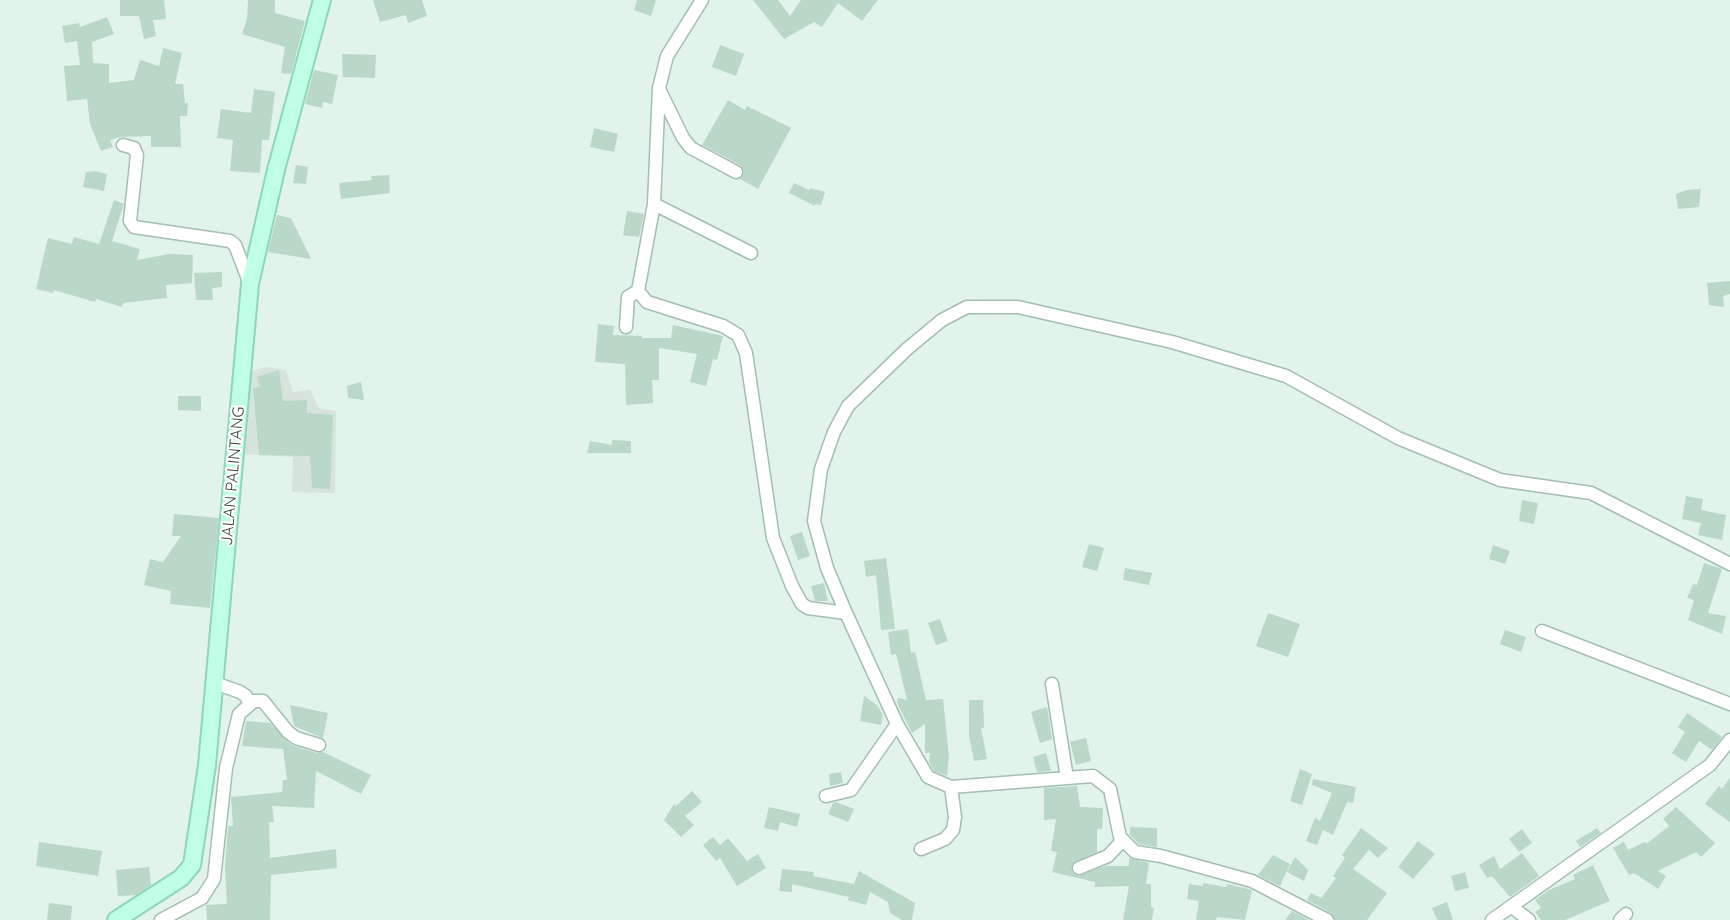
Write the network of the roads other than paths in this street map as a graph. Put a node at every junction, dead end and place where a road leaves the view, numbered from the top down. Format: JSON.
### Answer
{"nodes":[{"id":1,"x":322,"y":0,"type":"edge"},
{"id":2,"x":702,"y":0,"type":"edge"},
{"id":3,"x":659,"y":88,"type":"junction"},
{"id":4,"x":123,"y":144,"type":"dead end"},
{"id":5,"x":736,"y":172,"type":"dead end"},
{"id":6,"x":654,"y":204,"type":"junction"},
{"id":7,"x":751,"y":253,"type":"dead end"},
{"id":8,"x":250,"y":284,"type":"junction"},
{"id":9,"x":638,"y":291,"type":"junction"},
{"id":10,"x":626,"y":327,"type":"dead end"},
{"id":11,"x":1730,"y":564,"type":"edge"},
{"id":12,"x":846,"y":613,"type":"junction"},
{"id":13,"x":1542,"y":631,"type":"dead end"},
{"id":14,"x":215,"y":683,"type":"junction"},
{"id":15,"x":1052,"y":684,"type":"dead end"},
{"id":16,"x":249,"y":704,"type":"junction"},
{"id":17,"x":1730,"y":704,"type":"edge"},
{"id":18,"x":897,"y":724,"type":"junction"},
{"id":19,"x":1730,"y":740,"type":"edge"},
{"id":20,"x":320,"y":745,"type":"dead end"},
{"id":21,"x":207,"y":765,"type":"junction"},
{"id":22,"x":226,"y":768,"type":"junction"},
{"id":23,"x":1067,"y":778,"type":"junction"},
{"id":24,"x":951,"y":788,"type":"junction"},
{"id":25,"x":826,"y":796,"type":"dead end"},
{"id":26,"x":1122,"y":841,"type":"junction"},
{"id":27,"x":921,"y":849,"type":"dead end"},
{"id":28,"x":1079,"y":868,"type":"dead end"},
{"id":29,"x":1512,"y":907,"type":"junction"},
{"id":30,"x":120,"y":920,"type":"edge"},
{"id":31,"x":161,"y":920,"type":"edge"},
{"id":32,"x":1327,"y":920,"type":"edge"},
{"id":33,"x":1492,"y":920,"type":"edge"},
{"id":34,"x":1529,"y":920,"type":"edge"}],
"edges":[{"from":1,"to":8,"type":"street","name":"JALAN PALINTANG"},
{"from":2,"to":3,"type":"street"},
{"from":3,"to":5,"type":"street"},
{"from":3,"to":6,"type":"street"},
{"from":4,"to":8,"type":"street"},
{"from":6,"to":7,"type":"street"},
{"from":6,"to":9,"type":"street"},
{"from":8,"to":14,"type":"street","name":"JALAN PALINTANG"},
{"from":9,"to":10,"type":"street"},
{"from":9,"to":12,"type":"street"},
{"from":11,"to":12,"type":"street"},
{"from":12,"to":18,"type":"street"},
{"from":13,"to":17,"type":"street"},
{"from":14,"to":16,"type":"street"},
{"from":14,"to":21,"type":"street","name":"JALAN PALINTANG"},
{"from":15,"to":23,"type":"street"},
{"from":16,"to":20,"type":"street"},
{"from":16,"to":22,"type":"street"},
{"from":18,"to":24,"type":"street"},
{"from":18,"to":25,"type":"street"},
{"from":19,"to":29,"type":"street"},
{"from":21,"to":22,"type":"street"},
{"from":21,"to":30,"type":"street","name":"JALAN PALINTANG"},
{"from":22,"to":31,"type":"street"},
{"from":23,"to":24,"type":"street"},
{"from":23,"to":26,"type":"street"},
{"from":24,"to":27,"type":"street"},
{"from":26,"to":28,"type":"street"},
{"from":26,"to":32,"type":"street"},
{"from":29,"to":33,"type":"street"},
{"from":29,"to":34,"type":"street"}]}
